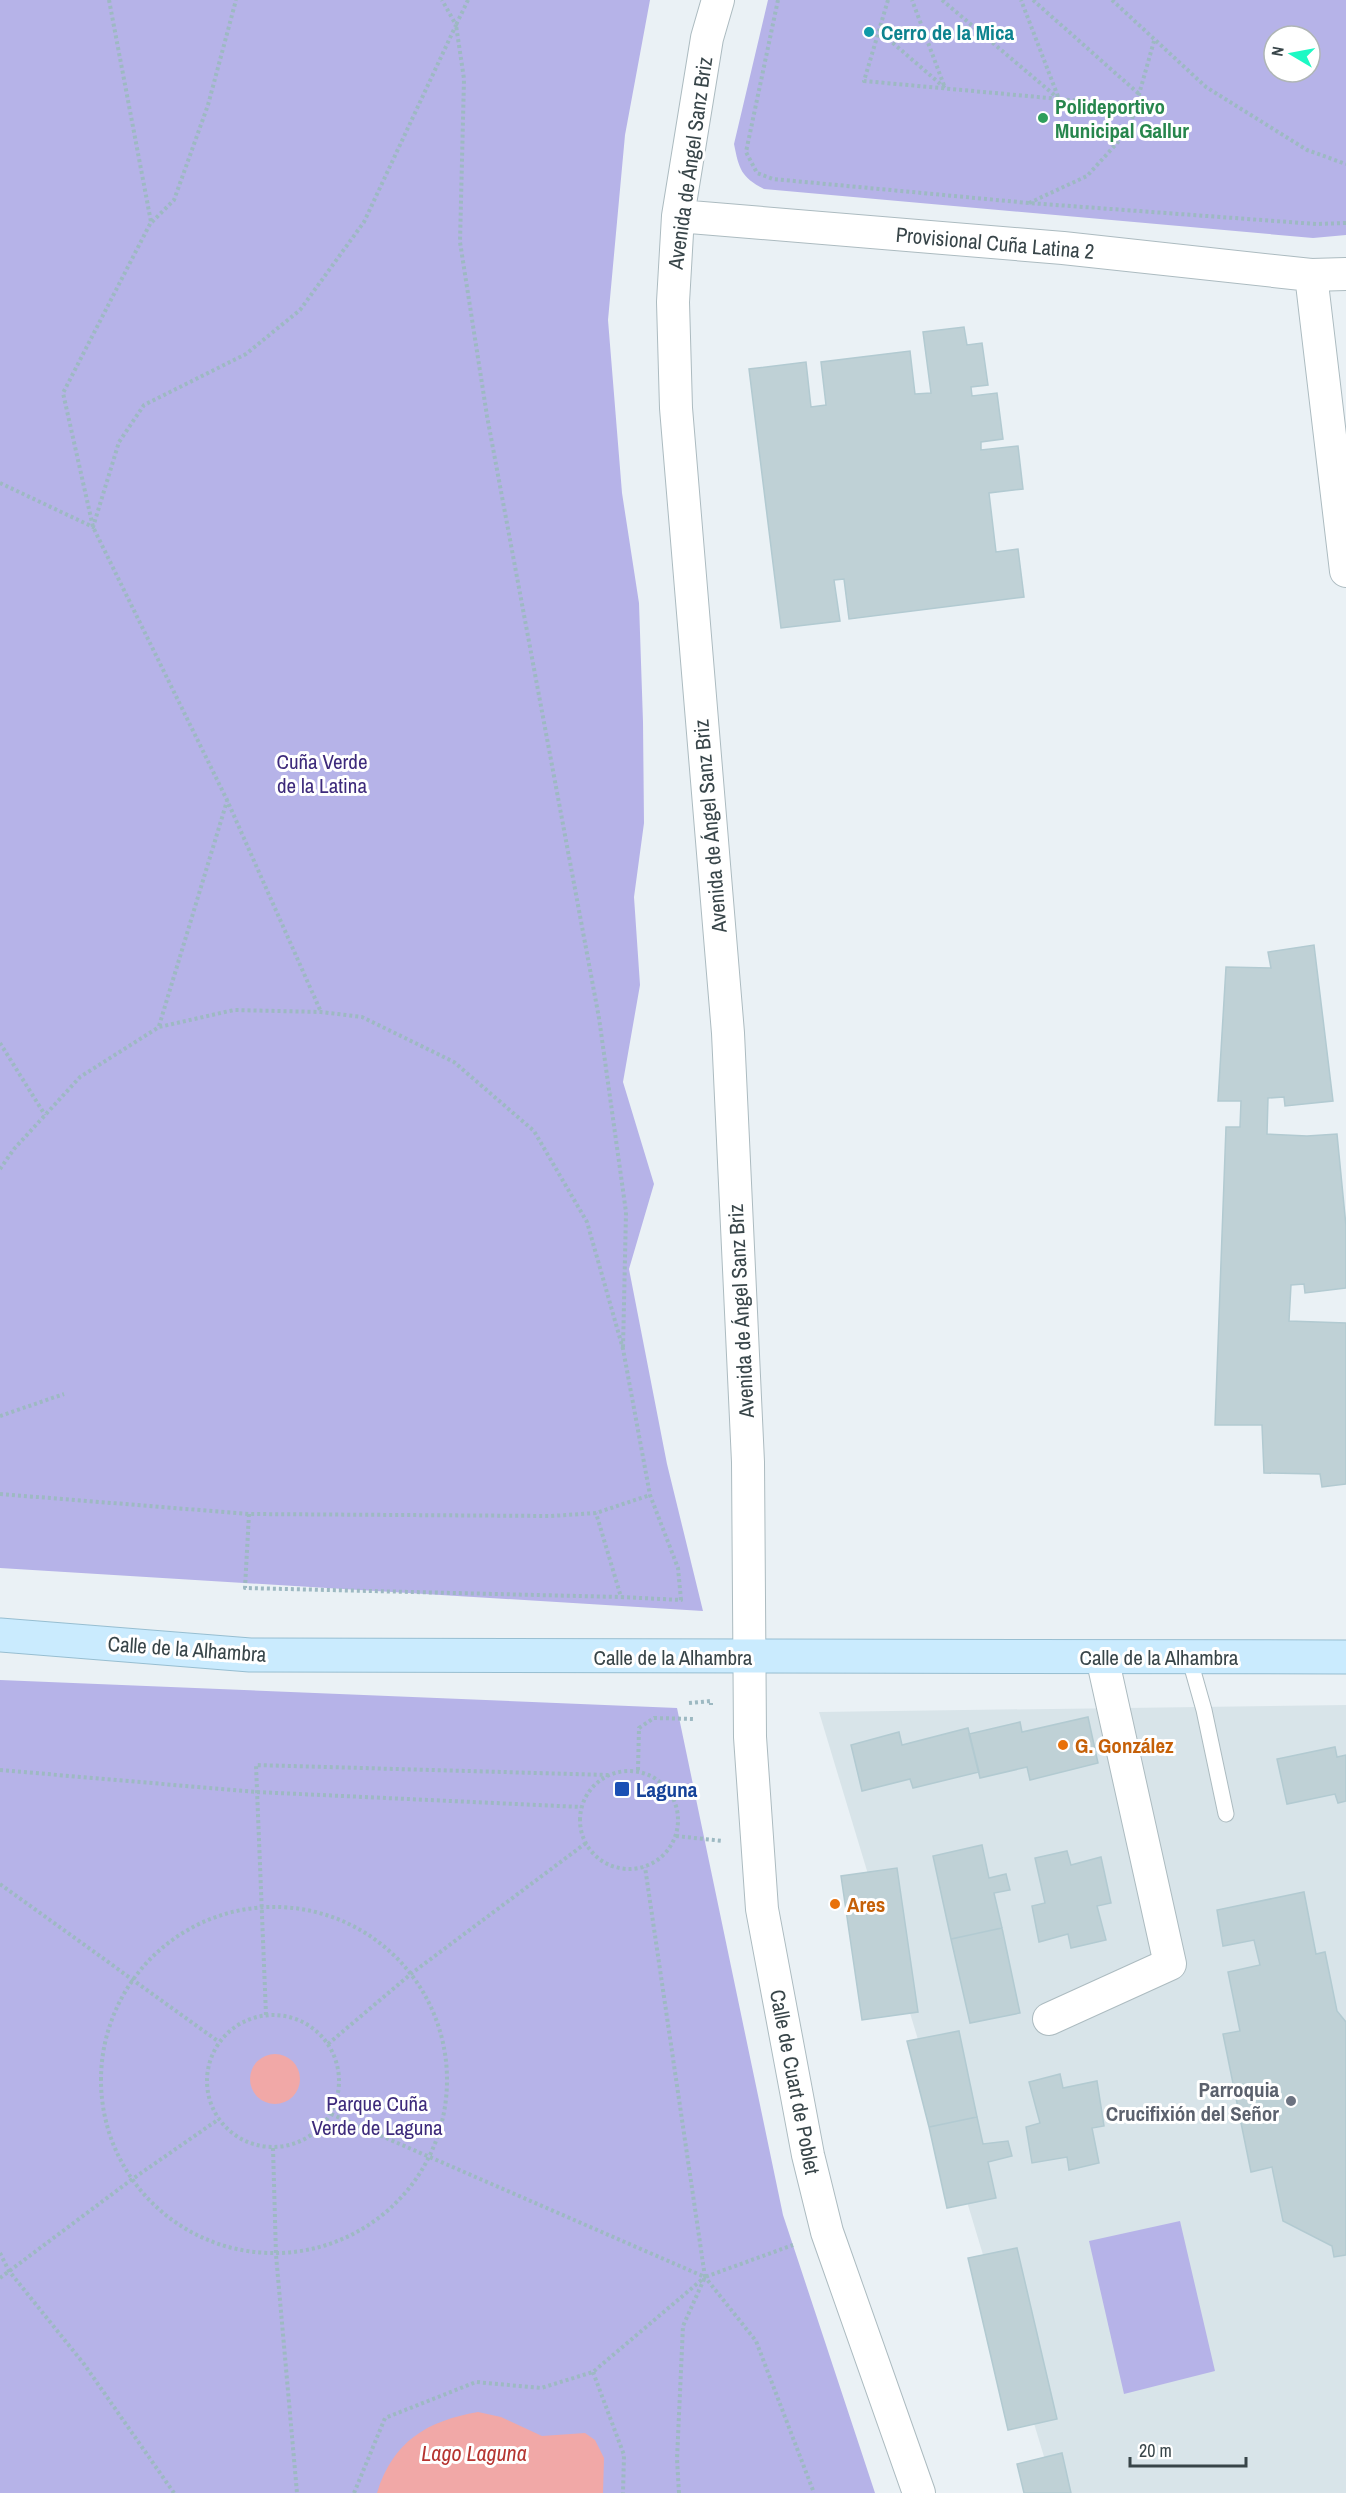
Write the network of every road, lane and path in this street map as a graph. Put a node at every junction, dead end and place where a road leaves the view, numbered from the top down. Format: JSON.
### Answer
{"nodes":[{"id":1,"x":109,"y":0,"type":"edge"},
{"id":2,"x":236,"y":0,"type":"edge"},
{"id":3,"x":442,"y":0,"type":"edge"},
{"id":4,"x":468,"y":0,"type":"edge"},
{"id":5,"x":718,"y":0,"type":"edge"},
{"id":6,"x":778,"y":0,"type":"edge"},
{"id":7,"x":888,"y":0,"type":"edge"},
{"id":8,"x":912,"y":0,"type":"edge"},
{"id":9,"x":942,"y":0,"type":"edge"},
{"id":10,"x":1021,"y":0,"type":"edge"},
{"id":11,"x":1033,"y":0,"type":"edge"},
{"id":12,"x":1112,"y":0,"type":"edge"},
{"id":13,"x":456,"y":25,"type":"junction"},
{"id":14,"x":879,"y":31,"type":"junction"},
{"id":15,"x":1154,"y":41,"type":"junction"},
{"id":16,"x":945,"y":88,"type":"junction"},
{"id":17,"x":1139,"y":94,"type":"junction"},
{"id":18,"x":1059,"y":99,"type":"junction"},
{"id":19,"x":1136,"y":106,"type":"junction"},
{"id":20,"x":1346,"y":164,"type":"edge"},
{"id":21,"x":1029,"y":203,"type":"junction"},
{"id":22,"x":678,"y":216,"type":"junction"},
{"id":23,"x":151,"y":222,"type":"junction"},
{"id":24,"x":1346,"y":223,"type":"edge"},
{"id":25,"x":1346,"y":274,"type":"edge"},
{"id":26,"x":1311,"y":275,"type":"junction"},
{"id":27,"x":0,"y":483,"type":"edge"},
{"id":28,"x":93,"y":527,"type":"junction"},
{"id":29,"x":1346,"y":571,"type":"edge"},
{"id":30,"x":227,"y":800,"type":"junction"},
{"id":31,"x":321,"y":1012,"type":"junction"},
{"id":32,"x":159,"y":1027,"type":"junction"},
{"id":33,"x":0,"y":1043,"type":"edge"},
{"id":34,"x":45,"y":1115,"type":"junction"},
{"id":35,"x":0,"y":1169,"type":"edge"},
{"id":36,"x":622,"y":1349,"type":"junction"},
{"id":37,"x":64,"y":1394,"type":"dead end"},
{"id":38,"x":0,"y":1416,"type":"edge"},
{"id":39,"x":0,"y":1494,"type":"edge"},
{"id":40,"x":650,"y":1495,"type":"junction"},
{"id":41,"x":596,"y":1513,"type":"junction"},
{"id":42,"x":249,"y":1514,"type":"junction"},
{"id":43,"x":621,"y":1598,"type":"junction"},
{"id":44,"x":0,"y":1635,"type":"edge"},
{"id":45,"x":749,"y":1656,"type":"junction"},
{"id":46,"x":1102,"y":1657,"type":"junction"},
{"id":47,"x":1189,"y":1657,"type":"junction"},
{"id":48,"x":1346,"y":1657,"type":"edge"},
{"id":49,"x":688,"y":1703,"type":"dead end"},
{"id":50,"x":712,"y":1713,"type":"dead end"},
{"id":51,"x":695,"y":1719,"type":"dead end"},
{"id":52,"x":0,"y":1770,"type":"edge"},
{"id":53,"x":638,"y":1770,"type":"junction"},
{"id":54,"x":608,"y":1775,"type":"junction"},
{"id":55,"x":256,"y":1792,"type":"junction"},
{"id":56,"x":582,"y":1807,"type":"junction"},
{"id":57,"x":1226,"y":1814,"type":"dead end"},
{"id":58,"x":718,"y":1829,"type":"dead end"},
{"id":59,"x":676,"y":1836,"type":"junction"},
{"id":60,"x":718,"y":1840,"type":"junction"},
{"id":61,"x":586,"y":1843,"type":"junction"},
{"id":62,"x":758,"y":1844,"type":"junction"},
{"id":63,"x":645,"y":1867,"type":"junction"},
{"id":64,"x":0,"y":1884,"type":"edge"},
{"id":65,"x":260,"y":1906,"type":"junction"},
{"id":66,"x":412,"y":1973,"type":"junction"},
{"id":67,"x":132,"y":1978,"type":"junction"},
{"id":68,"x":266,"y":2015,"type":"junction"},
{"id":69,"x":1049,"y":2019,"type":"dead end"},
{"id":70,"x":219,"y":2042,"type":"junction"},
{"id":71,"x":328,"y":2044,"type":"junction"},
{"id":72,"x":331,"y":2114,"type":"junction"},
{"id":73,"x":219,"y":2119,"type":"junction"},
{"id":74,"x":273,"y":2148,"type":"junction"},
{"id":75,"x":430,"y":2157,"type":"junction"},
{"id":76,"x":130,"y":2180,"type":"junction"},
{"id":77,"x":827,"y":2232,"type":"junction"},
{"id":78,"x":0,"y":2253,"type":"edge"},
{"id":79,"x":276,"y":2255,"type":"junction"},
{"id":80,"x":9,"y":2271,"type":"junction"},
{"id":81,"x":705,"y":2277,"type":"junction"},
{"id":82,"x":0,"y":2278,"type":"edge"},
{"id":83,"x":593,"y":2372,"type":"junction"},
{"id":84,"x":174,"y":2493,"type":"edge"},
{"id":85,"x":297,"y":2493,"type":"edge"},
{"id":86,"x":354,"y":2493,"type":"edge"},
{"id":87,"x":623,"y":2493,"type":"edge"},
{"id":88,"x":679,"y":2493,"type":"edge"},
{"id":89,"x":814,"y":2493,"type":"edge"},
{"id":90,"x":919,"y":2493,"type":"edge"}],
"edges":[{"from":1,"to":23,"type":"path"},
{"from":2,"to":23,"type":"path"},
{"from":3,"to":13,"type":"path"},
{"from":4,"to":13,"type":"path"},
{"from":5,"to":22,"type":"street","name":"Avenida de Ángel Sanz Briz"},
{"from":6,"to":21,"type":"path"},
{"from":7,"to":14,"type":"path"},
{"from":8,"to":16,"type":"path"},
{"from":9,"to":18,"type":"path"},
{"from":10,"to":18,"type":"path"},
{"from":11,"to":17,"type":"path"},
{"from":12,"to":15,"type":"path"},
{"from":13,"to":28,"type":"path"},
{"from":13,"to":36,"type":"path"},
{"from":14,"to":16,"type":"path"},
{"from":14,"to":16,"type":"path"},
{"from":15,"to":17,"type":"path"},
{"from":15,"to":20,"type":"path"},
{"from":16,"to":18,"type":"path"},
{"from":17,"to":19,"type":"path"},
{"from":18,"to":19,"type":"path"},
{"from":19,"to":21,"type":"path"},
{"from":21,"to":24,"type":"path"},
{"from":22,"to":26,"type":"street","name":"Provisional Cuña Latina 2"},
{"from":22,"to":45,"type":"street","name":"Avenida de Ángel Sanz Briz"},
{"from":23,"to":28,"type":"path"},
{"from":25,"to":26,"type":"street","name":"Provisional Cuña Latina 2"},
{"from":26,"to":29,"type":"street"},
{"from":27,"to":28,"type":"path"},
{"from":28,"to":30,"type":"path"},
{"from":30,"to":31,"type":"path"},
{"from":30,"to":32,"type":"path"},
{"from":31,"to":32,"type":"path"},
{"from":31,"to":36,"type":"path"},
{"from":32,"to":34,"type":"path"},
{"from":33,"to":34,"type":"path"},
{"from":34,"to":35,"type":"path"},
{"from":36,"to":40,"type":"path"},
{"from":37,"to":38,"type":"path"},
{"from":39,"to":42,"type":"path"},
{"from":40,"to":41,"type":"path"},
{"from":40,"to":43,"type":"path"},
{"from":41,"to":42,"type":"path"},
{"from":41,"to":43,"type":"path"},
{"from":42,"to":43,"type":"path"},
{"from":44,"to":45,"type":"main road","name":"Calle de la Alhambra"},
{"from":45,"to":46,"type":"main road","name":"Calle de la Alhambra"},
{"from":45,"to":62,"type":"street","name":"Calle de Cuart de Poblet"},
{"from":46,"to":47,"type":"main road","name":"Calle de la Alhambra"},
{"from":46,"to":69,"type":"street"},
{"from":47,"to":48,"type":"main road","name":"Calle de la Alhambra"},
{"from":47,"to":57,"type":"lane"},
{"from":49,"to":50,"type":"path"},
{"from":51,"to":53,"type":"path"},
{"from":52,"to":55,"type":"path"},
{"from":53,"to":54,"type":"path"},
{"from":53,"to":59,"type":"path"},
{"from":54,"to":55,"type":"path"},
{"from":54,"to":56,"type":"path"},
{"from":55,"to":56,"type":"path"},
{"from":55,"to":65,"type":"path"},
{"from":56,"to":61,"type":"path"},
{"from":58,"to":60,"type":"path"},
{"from":59,"to":60,"type":"path"},
{"from":59,"to":63,"type":"path"},
{"from":60,"to":62,"type":"path"},
{"from":61,"to":63,"type":"path"},
{"from":61,"to":66,"type":"path"},
{"from":62,"to":77,"type":"street","name":"Calle de Cuart de Poblet"},
{"from":63,"to":81,"type":"path"},
{"from":64,"to":67,"type":"path"},
{"from":65,"to":66,"type":"path"},
{"from":65,"to":67,"type":"path"},
{"from":65,"to":68,"type":"path"},
{"from":66,"to":71,"type":"path"},
{"from":66,"to":75,"type":"path"},
{"from":67,"to":70,"type":"path"},
{"from":67,"to":76,"type":"path"},
{"from":68,"to":70,"type":"path"},
{"from":68,"to":71,"type":"path"},
{"from":70,"to":73,"type":"path"},
{"from":71,"to":72,"type":"path"},
{"from":72,"to":74,"type":"path"},
{"from":72,"to":75,"type":"path"},
{"from":73,"to":74,"type":"path"},
{"from":73,"to":76,"type":"path"},
{"from":74,"to":79,"type":"path"},
{"from":75,"to":79,"type":"path"},
{"from":75,"to":81,"type":"path"},
{"from":76,"to":79,"type":"path"},
{"from":76,"to":80,"type":"path"},
{"from":77,"to":81,"type":"path"},
{"from":77,"to":90,"type":"street","name":"Calle de Cuart de Poblet"},
{"from":78,"to":80,"type":"path"},
{"from":79,"to":85,"type":"path"},
{"from":80,"to":82,"type":"path"},
{"from":80,"to":84,"type":"path"},
{"from":81,"to":83,"type":"path"},
{"from":81,"to":88,"type":"path"},
{"from":81,"to":89,"type":"path"},
{"from":83,"to":86,"type":"path"},
{"from":83,"to":87,"type":"path"}]}
